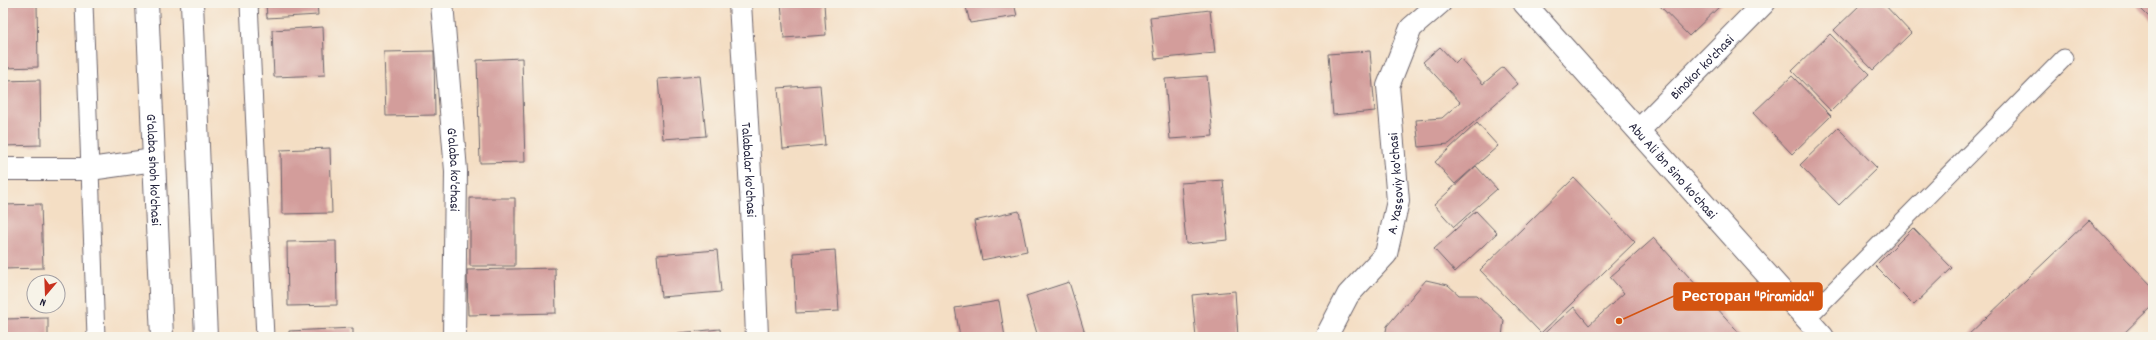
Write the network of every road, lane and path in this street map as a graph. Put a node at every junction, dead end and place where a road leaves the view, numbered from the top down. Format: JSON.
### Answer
{"nodes":[{"id":1,"x":84,"y":3,"type":"edge"},
{"id":2,"x":147,"y":3,"type":"edge"},
{"id":3,"x":192,"y":3,"type":"edge"},
{"id":4,"x":249,"y":3,"type":"edge"},
{"id":5,"x":442,"y":3,"type":"edge"},
{"id":6,"x":740,"y":3,"type":"edge"},
{"id":7,"x":1440,"y":3,"type":"edge"},
{"id":8,"x":1524,"y":3,"type":"edge"},
{"id":9,"x":1764,"y":3,"type":"edge"},
{"id":10,"x":2064,"y":58,"type":"dead end"},
{"id":11,"x":1639,"y":130,"type":"junction"},
{"id":12,"x":154,"y":160,"type":"junction"},
{"id":13,"x":3,"y":169,"type":"edge"},
{"id":14,"x":90,"y":169,"type":"junction"},
{"id":15,"x":1806,"y":319,"type":"junction"},
{"id":16,"x":96,"y":337,"type":"edge"},
{"id":17,"x":162,"y":337,"type":"edge"},
{"id":18,"x":206,"y":337,"type":"edge"},
{"id":19,"x":265,"y":337,"type":"edge"},
{"id":20,"x":454,"y":337,"type":"edge"},
{"id":21,"x":757,"y":337,"type":"edge"},
{"id":22,"x":1326,"y":337,"type":"edge"},
{"id":23,"x":1823,"y":337,"type":"edge"}],
"edges":[{"from":1,"to":14,"type":"lane"},
{"from":2,"to":12,"type":"street","name":"G'alaba shoh ko'chasi"},
{"from":3,"to":18,"type":"street"},
{"from":4,"to":19,"type":"lane"},
{"from":5,"to":20,"type":"street","name":"G'alaba ko'chasi"},
{"from":6,"to":21,"type":"street","name":"Talabalar ko'chasi"},
{"from":7,"to":22,"type":"street","name":"A. Yassoviy ko'chasi"},
{"from":8,"to":11,"type":"street","name":"Abu Ali ibn Sino ko'chasi"},
{"from":9,"to":11,"type":"street","name":"Binokor ko'chasi"},
{"from":10,"to":15,"type":"lane"},
{"from":11,"to":15,"type":"street","name":"Abu Ali ibn Sino ko'chasi"},
{"from":12,"to":14,"type":"street"},
{"from":12,"to":17,"type":"street","name":"G'alaba shoh ko'chasi"},
{"from":13,"to":14,"type":"street"},
{"from":14,"to":16,"type":"lane"},
{"from":15,"to":23,"type":"street","name":"Abu Ali ibn Sino ko'chasi"}]}
